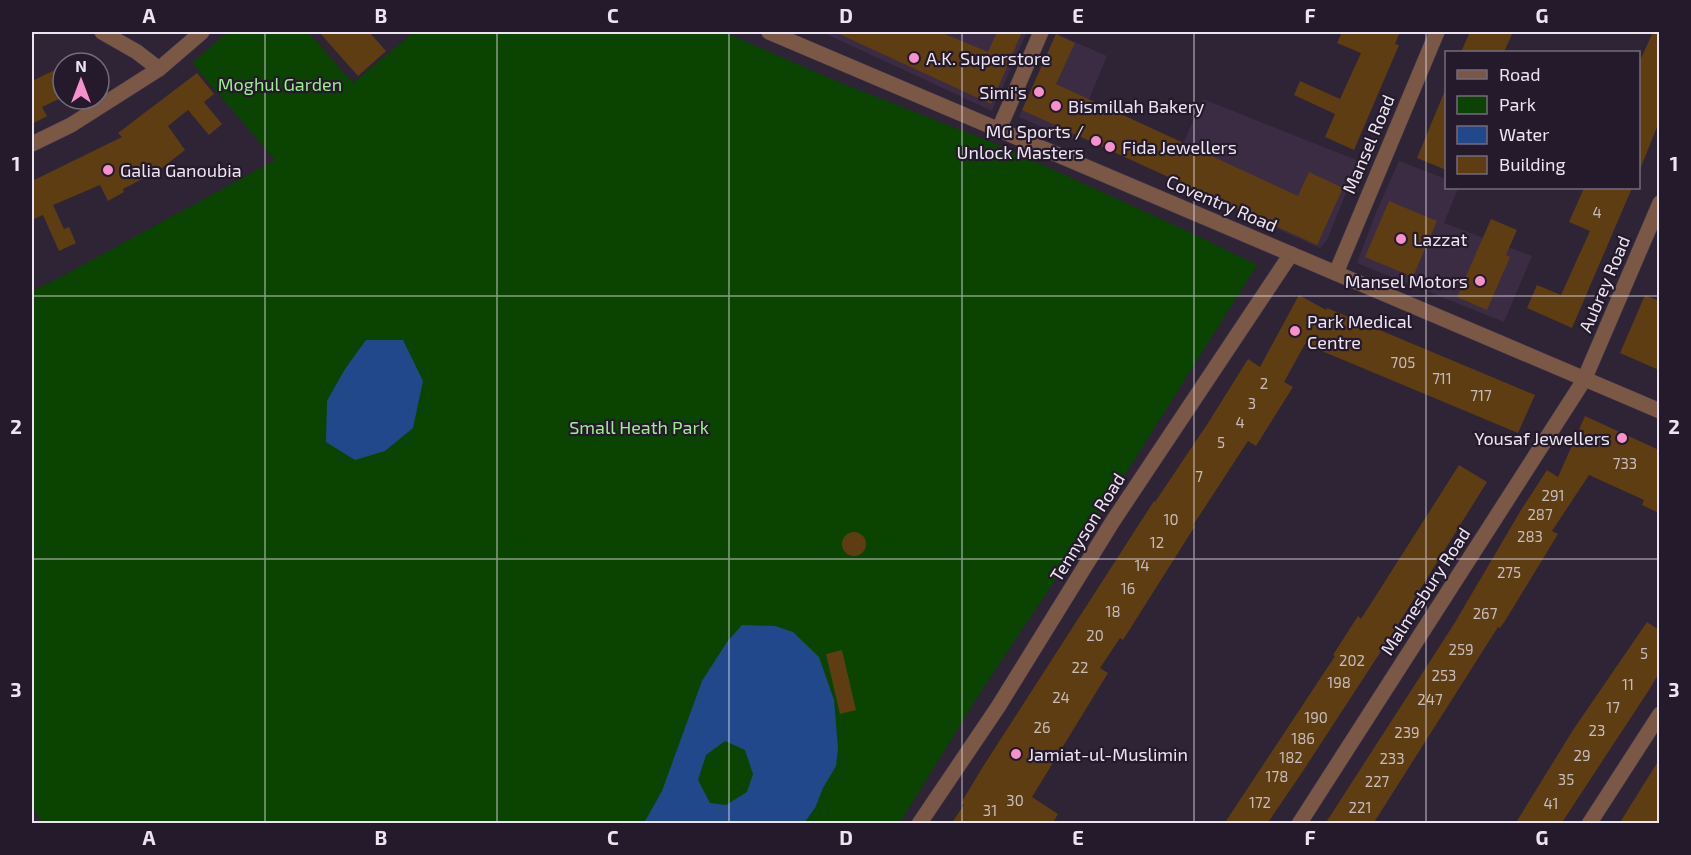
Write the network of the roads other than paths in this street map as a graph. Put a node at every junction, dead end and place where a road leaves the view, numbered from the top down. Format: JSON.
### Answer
{"nodes":[{"id":1,"x":102,"y":32,"type":"edge"},
{"id":2,"x":202,"y":32,"type":"edge"},
{"id":3,"x":769,"y":32,"type":"edge"},
{"id":4,"x":1041,"y":32,"type":"edge"},
{"id":5,"x":1437,"y":32,"type":"edge"},
{"id":6,"x":159,"y":69,"type":"junction"},
{"id":7,"x":999,"y":129,"type":"junction"},
{"id":8,"x":32,"y":144,"type":"edge"},
{"id":9,"x":1659,"y":203,"type":"edge"},
{"id":10,"x":1291,"y":254,"type":"junction"},
{"id":11,"x":1336,"y":273,"type":"junction"},
{"id":12,"x":1584,"y":380,"type":"junction"},
{"id":13,"x":1659,"y":411,"type":"edge"},
{"id":14,"x":1659,"y":714,"type":"edge"},
{"id":15,"x":920,"y":824,"type":"edge"},
{"id":16,"x":1299,"y":824,"type":"edge"},
{"id":17,"x":1589,"y":824,"type":"edge"}],
"edges":[{"from":1,"to":6,"type":"street"},
{"from":2,"to":6,"type":"street"},
{"from":3,"to":7,"type":"street","name":"Coventry Road"},
{"from":4,"to":7,"type":"street"},
{"from":5,"to":11,"type":"street","name":"Mansel Road"},
{"from":6,"to":8,"type":"street"},
{"from":7,"to":10,"type":"street","name":"Coventry Road"},
{"from":9,"to":12,"type":"street","name":"Aubrey Road"},
{"from":10,"to":11,"type":"street","name":"Coventry Road"},
{"from":10,"to":15,"type":"street","name":"Tennyson Road"},
{"from":11,"to":12,"type":"street","name":"Coventry Road"},
{"from":12,"to":13,"type":"street","name":"Coventry Road"},
{"from":12,"to":16,"type":"street","name":"Malmesbury Road"},
{"from":14,"to":17,"type":"street"}]}
